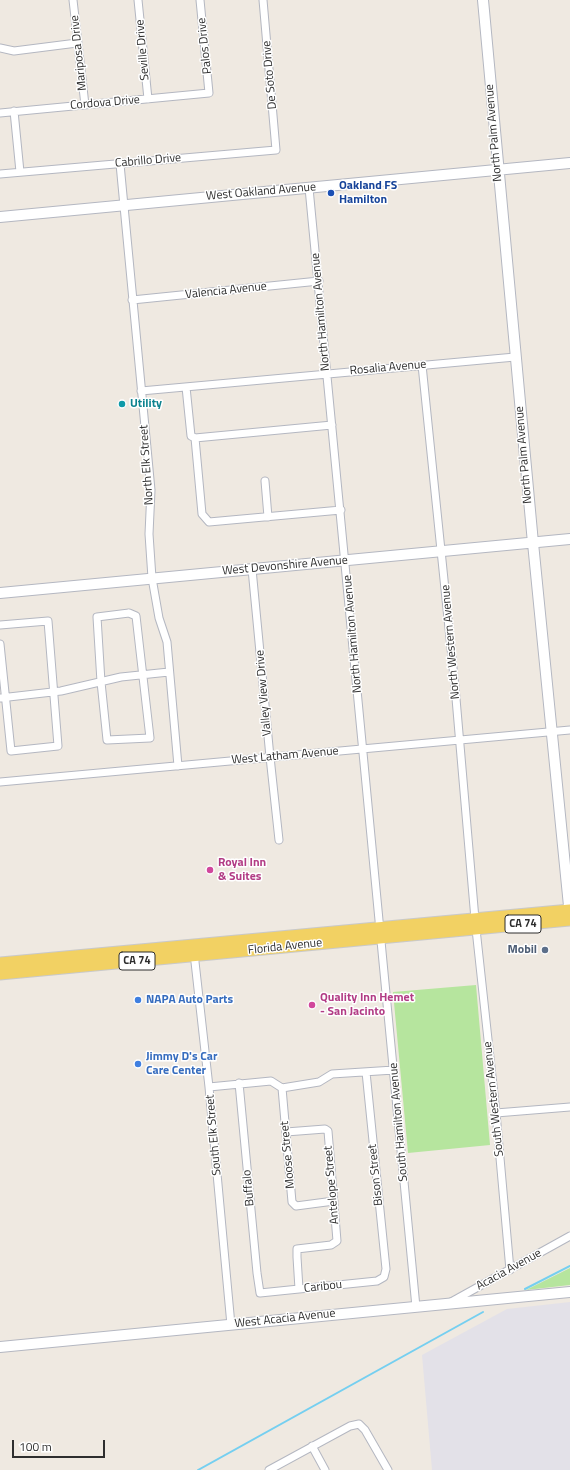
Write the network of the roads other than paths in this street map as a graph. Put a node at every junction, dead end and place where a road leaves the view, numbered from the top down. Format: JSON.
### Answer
{"nodes":[{"id":1,"x":74,"y":0,"type":"edge"},
{"id":2,"x":138,"y":0,"type":"edge"},
{"id":3,"x":200,"y":0,"type":"edge"},
{"id":4,"x":263,"y":0,"type":"edge"},
{"id":5,"x":483,"y":0,"type":"edge"},
{"id":6,"x":77,"y":43,"type":"junction"},
{"id":7,"x":0,"y":48,"type":"edge"},
{"id":8,"x":209,"y":93,"type":"joint"},
{"id":9,"x":148,"y":99,"type":"junction"},
{"id":10,"x":85,"y":105,"type":"junction"},
{"id":11,"x":14,"y":111,"type":"junction"},
{"id":12,"x":0,"y":113,"type":"edge"},
{"id":13,"x":276,"y":150,"type":"joint"},
{"id":14,"x":570,"y":163,"type":"edge"},
{"id":15,"x":120,"y":164,"type":"junction"},
{"id":16,"x":497,"y":170,"type":"junction"},
{"id":17,"x":20,"y":172,"type":"junction"},
{"id":18,"x":0,"y":174,"type":"edge"},
{"id":19,"x":310,"y":188,"type":"junction"},
{"id":20,"x":125,"y":205,"type":"junction"},
{"id":21,"x":0,"y":217,"type":"edge"},
{"id":22,"x":318,"y":281,"type":"junction"},
{"id":23,"x":132,"y":300,"type":"junction"},
{"id":24,"x":515,"y":357,"type":"junction"},
{"id":25,"x":422,"y":365,"type":"junction"},
{"id":26,"x":327,"y":374,"type":"junction"},
{"id":27,"x":186,"y":387,"type":"junction"},
{"id":28,"x":141,"y":391,"type":"junction"},
{"id":29,"x":329,"y":425,"type":"junction"},
{"id":30,"x":195,"y":438,"type":"junction"},
{"id":31,"x":265,"y":481,"type":"dead end"},
{"id":32,"x":341,"y":510,"type":"junction"},
{"id":33,"x":268,"y":517,"type":"junction"},
{"id":34,"x":570,"y":539,"type":"edge"},
{"id":35,"x":533,"y":543,"type":"junction"},
{"id":36,"x":442,"y":551,"type":"junction"},
{"id":37,"x":346,"y":560,"type":"junction"},
{"id":38,"x":252,"y":569,"type":"junction"},
{"id":39,"x":152,"y":578,"type":"junction"},
{"id":40,"x":0,"y":593,"type":"edge"},
{"id":41,"x":0,"y":625,"type":"edge"},
{"id":42,"x":0,"y":644,"type":"edge"},
{"id":43,"x":169,"y":672,"type":"junction"},
{"id":44,"x":144,"y":674,"type":"junction"},
{"id":45,"x":101,"y":682,"type":"junction"},
{"id":46,"x":53,"y":692,"type":"junction"},
{"id":47,"x":2,"y":698,"type":"edge"},
{"id":48,"x":570,"y":730,"type":"edge"},
{"id":49,"x":551,"y":731,"type":"junction"},
{"id":50,"x":460,"y":739,"type":"junction"},
{"id":51,"x":364,"y":748,"type":"junction"},
{"id":52,"x":270,"y":757,"type":"junction"},
{"id":53,"x":178,"y":766,"type":"junction"},
{"id":54,"x":0,"y":782,"type":"edge"},
{"id":55,"x":279,"y":840,"type":"dead end"},
{"id":56,"x":570,"y":910,"type":"edge"},
{"id":57,"x":570,"y":916,"type":"edge"},
{"id":58,"x":570,"y":920,"type":"edge"},
{"id":59,"x":475,"y":924,"type":"junction"},
{"id":60,"x":381,"y":933,"type":"junction"},
{"id":61,"x":194,"y":950,"type":"junction"},
{"id":62,"x":69,"y":957,"type":"junction"},
{"id":63,"x":0,"y":963,"type":"edge"},
{"id":64,"x":0,"y":970,"type":"edge"},
{"id":65,"x":0,"y":974,"type":"edge"},
{"id":66,"x":390,"y":1070,"type":"junction"},
{"id":67,"x":366,"y":1072,"type":"junction"},
{"id":68,"x":239,"y":1083,"type":"junction"},
{"id":69,"x":209,"y":1087,"type":"junction"},
{"id":70,"x":282,"y":1088,"type":"junction"},
{"id":71,"x":570,"y":1107,"type":"edge"},
{"id":72,"x":496,"y":1113,"type":"junction"},
{"id":73,"x":286,"y":1132,"type":"junction"},
{"id":74,"x":334,"y":1201,"type":"junction"},
{"id":75,"x":570,"y":1236,"type":"edge"},
{"id":76,"x":510,"y":1270,"type":"junction"},
{"id":77,"x":384,"y":1277,"type":"joint"},
{"id":78,"x":299,"y":1289,"type":"junction"},
{"id":79,"x":260,"y":1292,"type":"joint"},
{"id":80,"x":570,"y":1292,"type":"edge"},
{"id":81,"x":448,"y":1304,"type":"junction"},
{"id":82,"x":416,"y":1307,"type":"junction"},
{"id":83,"x":231,"y":1325,"type":"junction"},
{"id":84,"x":0,"y":1347,"type":"edge"},
{"id":85,"x":312,"y":1446,"type":"junction"},
{"id":86,"x":269,"y":1470,"type":"edge"},
{"id":87,"x":325,"y":1470,"type":"edge"},
{"id":88,"x":388,"y":1470,"type":"edge"}],
"edges":[{"from":1,"to":6,"type":"street","name":"Mariposa Drive"},
{"from":2,"to":9,"type":"street","name":"Seville Drive"},
{"from":3,"to":8,"type":"street","name":"Palos Drive"},
{"from":4,"to":13,"type":"street","name":"De Soto Drive"},
{"from":5,"to":16,"type":"street","name":"North Palm Avenue"},
{"from":6,"to":7,"type":"street"},
{"from":6,"to":10,"type":"street","name":"Mariposa Drive"},
{"from":8,"to":9,"type":"street","name":"Cordova Drive"},
{"from":9,"to":10,"type":"street","name":"Cordova Drive"},
{"from":10,"to":11,"type":"street","name":"Cordova Drive"},
{"from":11,"to":12,"type":"street","name":"Cordova Drive"},
{"from":11,"to":17,"type":"street"},
{"from":13,"to":15,"type":"street","name":"Cabrillo Drive"},
{"from":14,"to":16,"type":"street","name":"West Oakland Avenue"},
{"from":15,"to":17,"type":"street","name":"Cabrillo Drive"},
{"from":15,"to":20,"type":"street","name":"North Elk Street"},
{"from":16,"to":19,"type":"street","name":"West Oakland Avenue"},
{"from":16,"to":24,"type":"street","name":"North Palm Avenue"},
{"from":17,"to":18,"type":"street","name":"Cabrillo Drive"},
{"from":19,"to":20,"type":"street","name":"West Oakland Avenue"},
{"from":19,"to":22,"type":"street","name":"North Hamilton Avenue"},
{"from":20,"to":21,"type":"street","name":"West Oakland Avenue"},
{"from":20,"to":23,"type":"street","name":"North Elk Street"},
{"from":22,"to":23,"type":"street","name":"Valencia Avenue"},
{"from":22,"to":26,"type":"street","name":"North Hamilton Avenue"},
{"from":23,"to":28,"type":"street","name":"North Elk Street"},
{"from":24,"to":25,"type":"street","name":"Rosalia Avenue"},
{"from":24,"to":35,"type":"street","name":"North Palm Avenue"},
{"from":25,"to":26,"type":"street","name":"Rosalia Avenue"},
{"from":25,"to":36,"type":"street","name":"North Western Avenue"},
{"from":26,"to":27,"type":"street","name":"Rosalia Avenue"},
{"from":26,"to":29,"type":"street","name":"North Hamilton Avenue"},
{"from":27,"to":28,"type":"street","name":"Rosalia Avenue"},
{"from":27,"to":30,"type":"street"},
{"from":28,"to":39,"type":"street","name":"North Elk Street"},
{"from":29,"to":30,"type":"street"},
{"from":29,"to":32,"type":"street","name":"North Hamilton Avenue"},
{"from":30,"to":33,"type":"street"},
{"from":31,"to":33,"type":"street"},
{"from":32,"to":33,"type":"street"},
{"from":32,"to":37,"type":"street","name":"North Hamilton Avenue"},
{"from":34,"to":35,"type":"street","name":"West Devonshire Avenue"},
{"from":35,"to":36,"type":"street","name":"West Devonshire Avenue"},
{"from":35,"to":49,"type":"street","name":"North Palm Avenue"},
{"from":36,"to":37,"type":"street","name":"West Devonshire Avenue"},
{"from":36,"to":50,"type":"street","name":"North Western Avenue"},
{"from":37,"to":38,"type":"street","name":"West Devonshire Avenue"},
{"from":37,"to":51,"type":"street","name":"North Hamilton Avenue"},
{"from":38,"to":39,"type":"street","name":"West Devonshire Avenue"},
{"from":38,"to":52,"type":"street","name":"Valley View Drive"},
{"from":39,"to":40,"type":"street","name":"West Devonshire Avenue"},
{"from":39,"to":43,"type":"street","name":"North Elk Street"},
{"from":41,"to":46,"type":"street"},
{"from":42,"to":47,"type":"street"},
{"from":43,"to":44,"type":"street"},
{"from":43,"to":53,"type":"street","name":"North Elk Street"},
{"from":44,"to":45,"type":"street"},
{"from":44,"to":45,"type":"street"},
{"from":44,"to":45,"type":"street"},
{"from":45,"to":46,"type":"street"},
{"from":46,"to":47,"type":"street"},
{"from":46,"to":47,"type":"street"},
{"from":48,"to":49,"type":"street","name":"West Latham Avenue"},
{"from":49,"to":50,"type":"street","name":"West Latham Avenue"},
{"from":49,"to":56,"type":"street","name":"North Palm Avenue"},
{"from":50,"to":51,"type":"street","name":"West Latham Avenue"},
{"from":50,"to":59,"type":"street","name":"North Western Avenue"},
{"from":51,"to":52,"type":"street","name":"West Latham Avenue"},
{"from":51,"to":60,"type":"street","name":"North Hamilton Avenue"},
{"from":52,"to":53,"type":"street","name":"West Latham Avenue"},
{"from":52,"to":55,"type":"street","name":"Valley View Drive"},
{"from":53,"to":54,"type":"street","name":"West Latham Avenue"},
{"from":56,"to":57,"type":"street","name":"North Palm Avenue"},
{"from":56,"to":59,"type":"main road","name":"Florida Avenue"},
{"from":58,"to":59,"type":"main road","name":"Florida Avenue","number":"CA 74"},
{"from":59,"to":60,"type":"main road","name":"Florida Avenue","number":"CA 74"},
{"from":59,"to":72,"type":"street","name":"South Western Avenue"},
{"from":60,"to":61,"type":"main road","name":"Florida Avenue","number":"CA 74"},
{"from":60,"to":66,"type":"street","name":"South Hamilton Avenue"},
{"from":61,"to":62,"type":"main road","name":"Florida Avenue"},
{"from":61,"to":65,"type":"main road","name":"Florida Avenue","number":"CA 74"},
{"from":61,"to":69,"type":"street","name":"South Elk Street"},
{"from":62,"to":63,"type":"main road","name":"Florida Avenue"},
{"from":62,"to":64,"type":"main road"},
{"from":66,"to":67,"type":"street"},
{"from":66,"to":82,"type":"street","name":"South Hamilton Avenue"},
{"from":67,"to":70,"type":"street"},
{"from":67,"to":77,"type":"street","name":"Bison Street"},
{"from":68,"to":69,"type":"street"},
{"from":68,"to":70,"type":"street"},
{"from":68,"to":79,"type":"street","name":"Buffalo"},
{"from":69,"to":83,"type":"street","name":"South Elk Street"},
{"from":70,"to":73,"type":"street","name":"Moose Street"},
{"from":71,"to":72,"type":"street"},
{"from":72,"to":76,"type":"street","name":"South Western Avenue"},
{"from":73,"to":74,"type":"street","name":"Antelope Street"},
{"from":73,"to":74,"type":"street","name":"Moose Street"},
{"from":74,"to":78,"type":"street","name":"Antelope Street"},
{"from":75,"to":76,"type":"street","name":"Acacia Avenue"},
{"from":76,"to":81,"type":"street","name":"Acacia Avenue"},
{"from":77,"to":78,"type":"street","name":"Caribou"},
{"from":78,"to":79,"type":"street","name":"Caribou"},
{"from":80,"to":81,"type":"street","name":"West Acacia Avenue"},
{"from":81,"to":82,"type":"street","name":"West Acacia Avenue"},
{"from":82,"to":83,"type":"street","name":"West Acacia Avenue"},
{"from":83,"to":84,"type":"street","name":"West Acacia Avenue"},
{"from":85,"to":86,"type":"street"},
{"from":85,"to":87,"type":"street"},
{"from":85,"to":88,"type":"street"}]}
